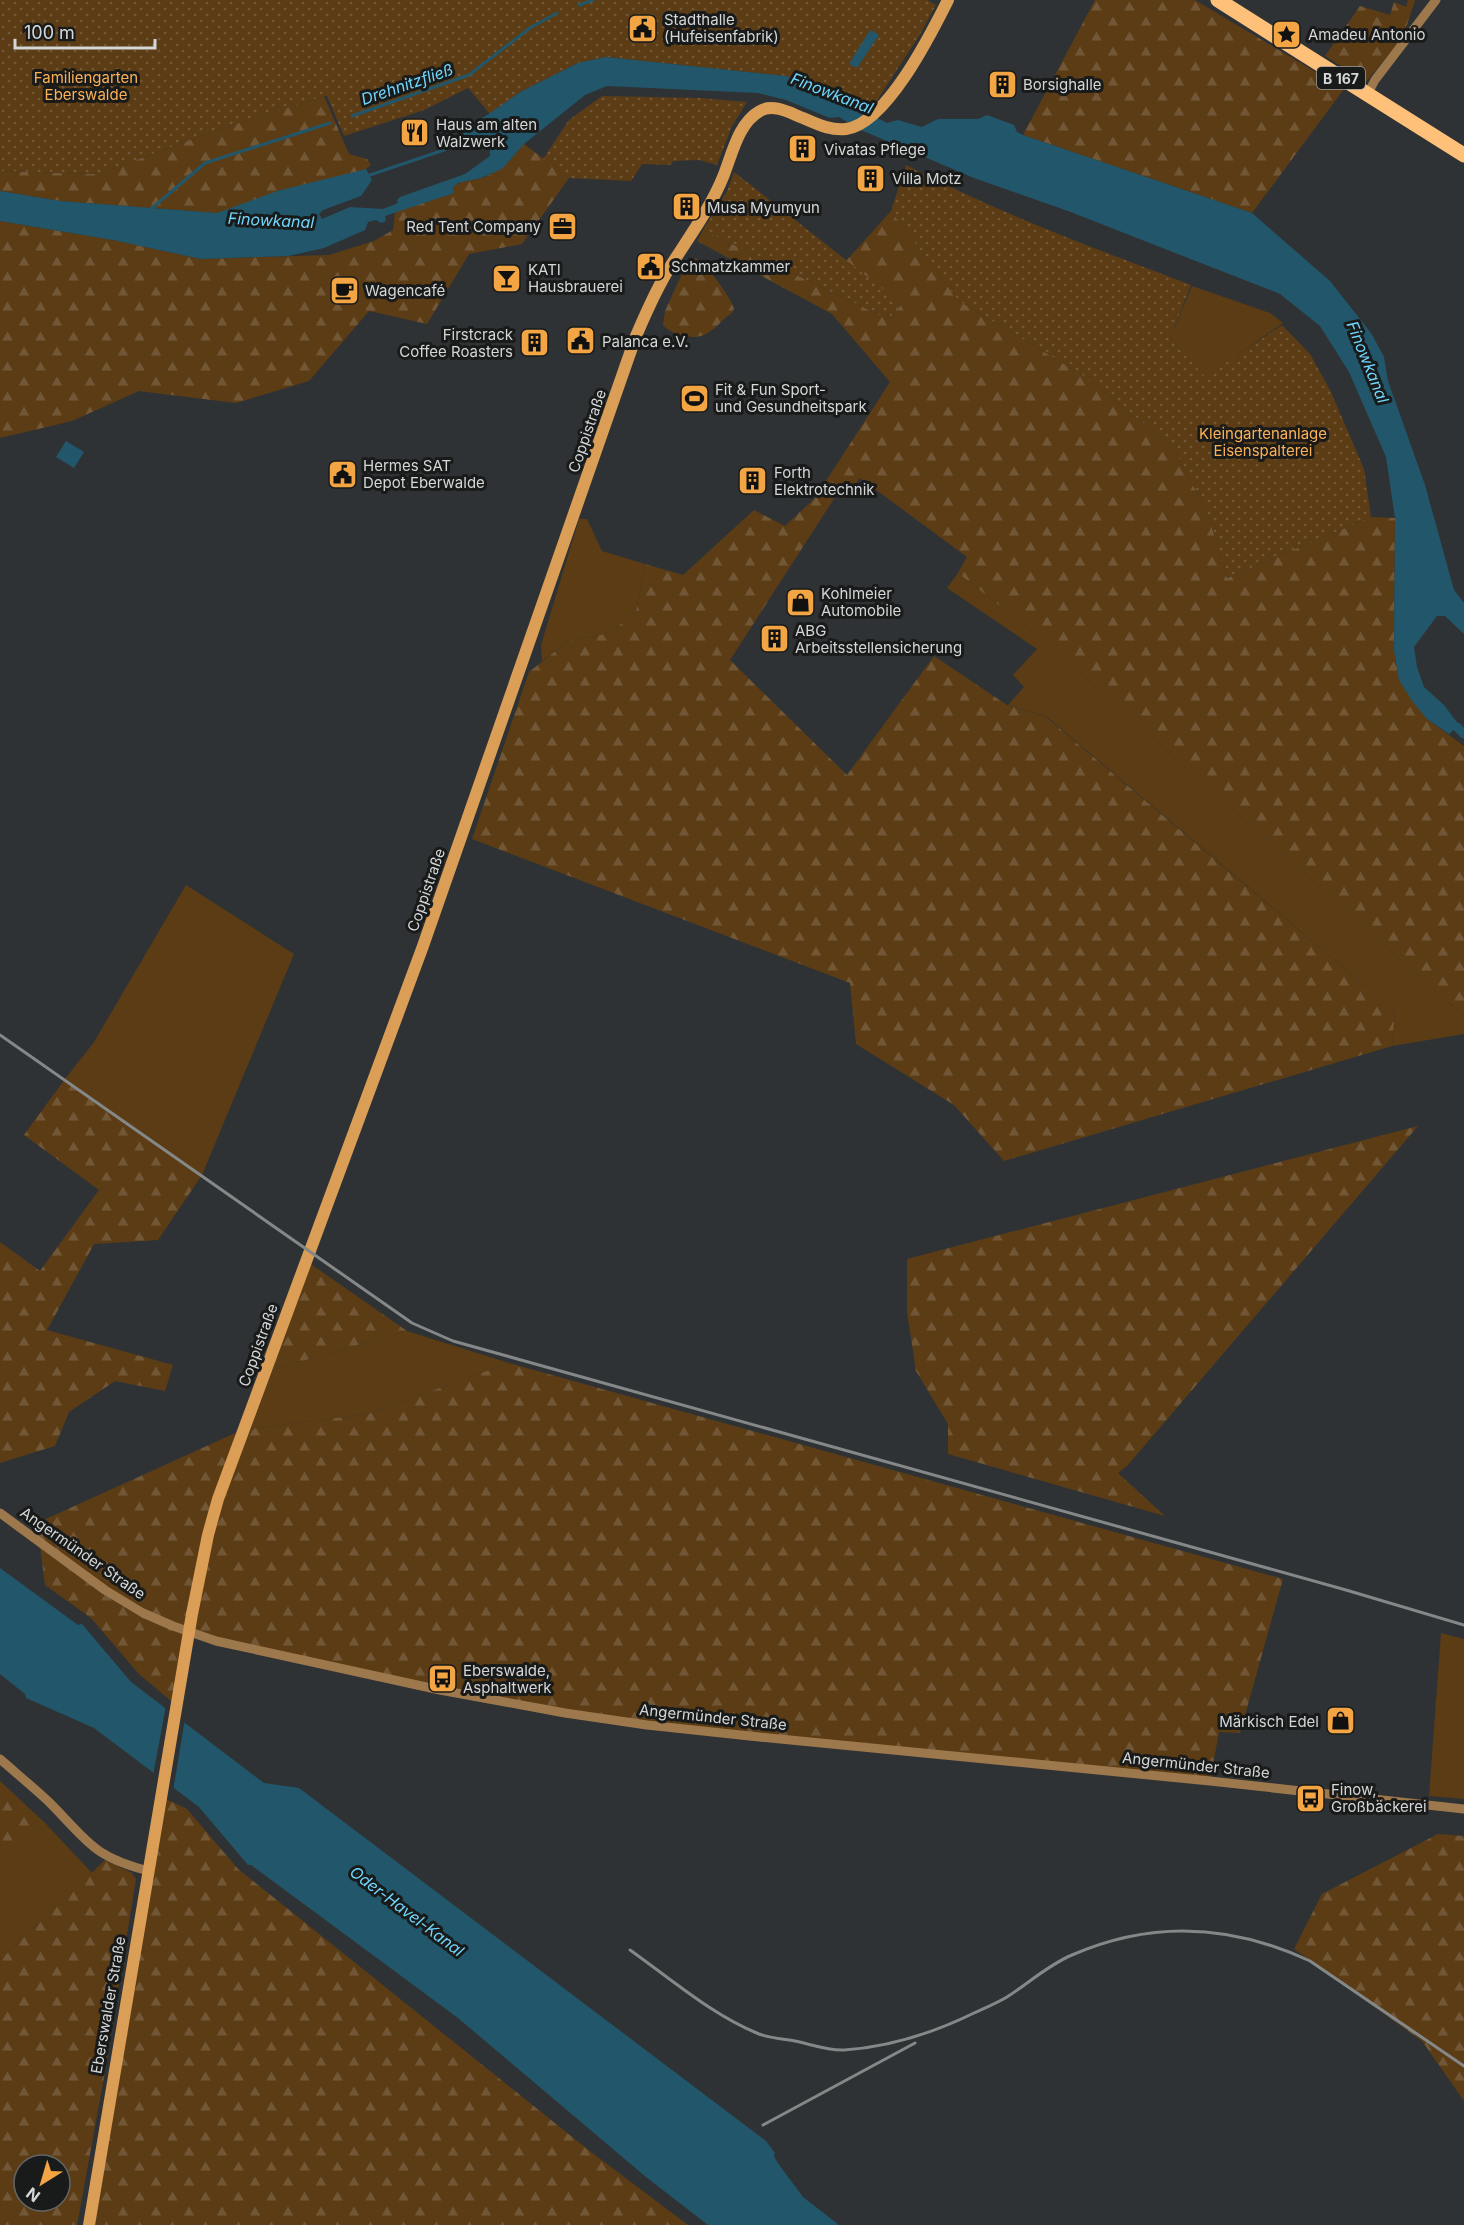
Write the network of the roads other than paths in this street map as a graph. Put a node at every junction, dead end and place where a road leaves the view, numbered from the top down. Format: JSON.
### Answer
{"nodes":[{"id":1,"x":948,"y":0,"type":"edge"},
{"id":2,"x":1218,"y":0,"type":"edge"},
{"id":3,"x":1436,"y":0,"type":"edge"},
{"id":4,"x":1367,"y":95,"type":"junction"},
{"id":5,"x":1464,"y":155,"type":"edge"},
{"id":6,"x":0,"y":1513,"type":"edge"},
{"id":7,"x":190,"y":1632,"type":"junction"},
{"id":8,"x":0,"y":1759,"type":"edge"},
{"id":9,"x":163,"y":1791,"type":"joint"},
{"id":10,"x":1464,"y":1809,"type":"edge"},
{"id":11,"x":149,"y":1871,"type":"junction"},
{"id":12,"x":89,"y":2225,"type":"edge"}],
"edges":[{"from":1,"to":7,"type":"main road","name":"Coppistraße"},
{"from":2,"to":4,"type":"main road","number":"B 167"},
{"from":3,"to":4,"type":"street"},
{"from":4,"to":5,"type":"main road","number":"B 167"},
{"from":6,"to":7,"type":"street","name":"Angermünder Straße"},
{"from":7,"to":9,"type":"main road","name":"Coppistraße"},
{"from":7,"to":10,"type":"street","name":"Angermünder Straße"},
{"from":8,"to":11,"type":"street"},
{"from":9,"to":11,"type":"main road","name":"Eberswalder Straße"},
{"from":11,"to":12,"type":"main road","name":"Eberswalder Straße"}]}
